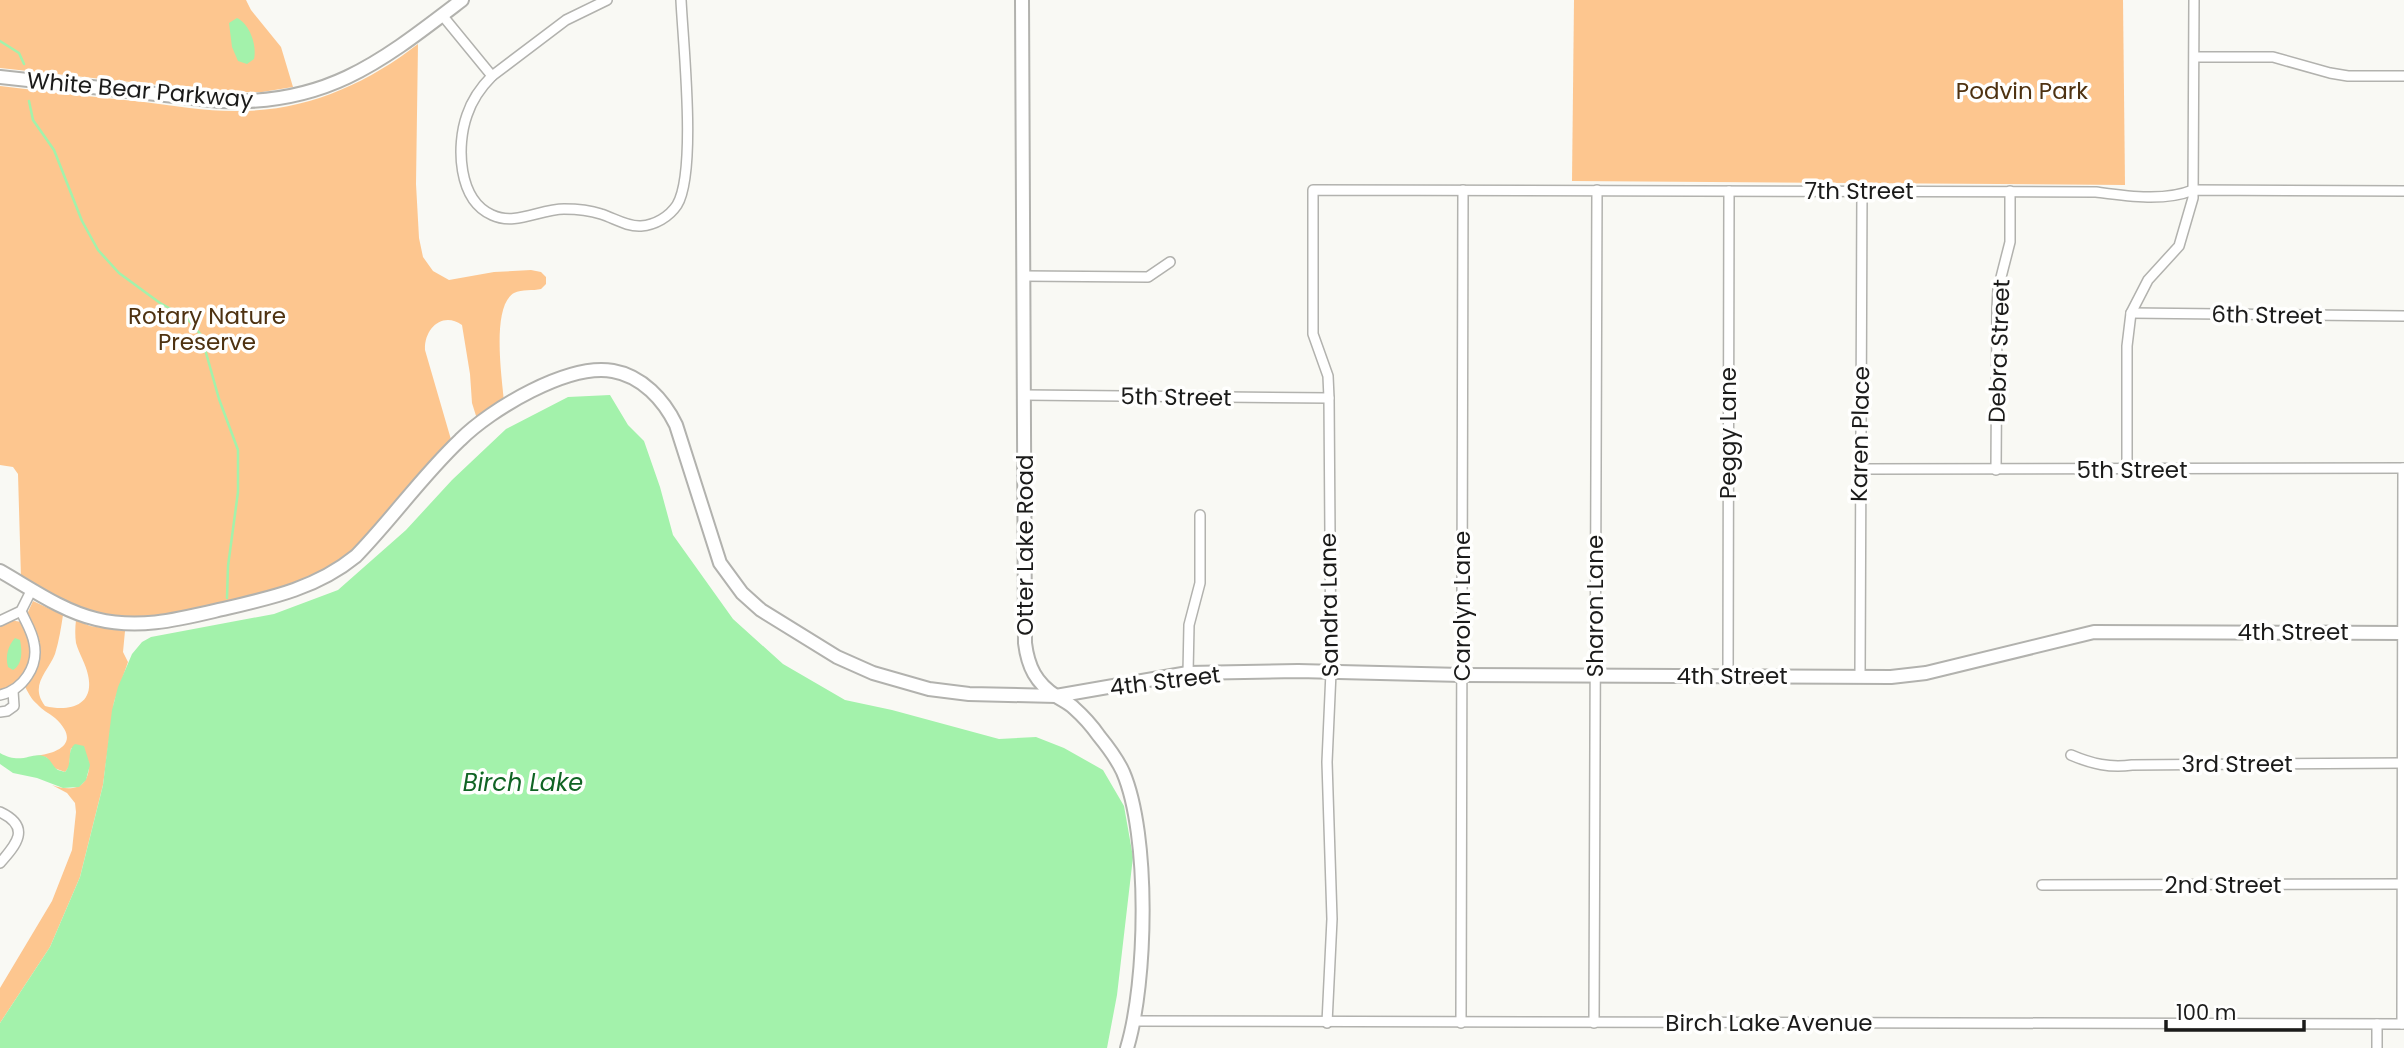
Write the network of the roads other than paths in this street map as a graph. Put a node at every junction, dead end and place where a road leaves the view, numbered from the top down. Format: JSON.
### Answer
{"nodes":[{"id":1,"x":462,"y":0,"type":"edge"},
{"id":2,"x":607,"y":0,"type":"edge"},
{"id":3,"x":681,"y":0,"type":"edge"},
{"id":4,"x":1022,"y":0,"type":"edge"},
{"id":5,"x":2194,"y":0,"type":"edge"},
{"id":6,"x":442,"y":15,"type":"junction"},
{"id":7,"x":2195,"y":57,"type":"junction"},
{"id":8,"x":492,"y":76,"type":"junction"},
{"id":9,"x":2404,"y":76,"type":"edge"},
{"id":10,"x":0,"y":77,"type":"edge"},
{"id":11,"x":1313,"y":190,"type":"joint"},
{"id":12,"x":1463,"y":190,"type":"junction"},
{"id":13,"x":1597,"y":190,"type":"junction"},
{"id":14,"x":2193,"y":190,"type":"junction"},
{"id":15,"x":1729,"y":191,"type":"junction"},
{"id":16,"x":1862,"y":191,"type":"junction"},
{"id":17,"x":2010,"y":191,"type":"junction"},
{"id":18,"x":2404,"y":191,"type":"edge"},
{"id":19,"x":1170,"y":262,"type":"dead end"},
{"id":20,"x":1023,"y":276,"type":"junction"},
{"id":21,"x":2131,"y":313,"type":"junction"},
{"id":22,"x":2404,"y":316,"type":"edge"},
{"id":23,"x":1024,"y":395,"type":"junction"},
{"id":24,"x":1329,"y":398,"type":"junction"},
{"id":25,"x":2403,"y":468,"type":"edge"},
{"id":26,"x":1860,"y":469,"type":"junction"},
{"id":27,"x":1996,"y":470,"type":"junction"},
{"id":28,"x":2127,"y":470,"type":"junction"},
{"id":29,"x":1200,"y":515,"type":"dead end"},
{"id":30,"x":0,"y":571,"type":"edge"},
{"id":31,"x":32,"y":589,"type":"junction"},
{"id":32,"x":21,"y":611,"type":"junction"},
{"id":33,"x":0,"y":621,"type":"edge"},
{"id":34,"x":2403,"y":633,"type":"edge"},
{"id":35,"x":1331,"y":672,"type":"junction"},
{"id":36,"x":1188,"y":673,"type":"junction"},
{"id":37,"x":1461,"y":675,"type":"junction"},
{"id":38,"x":1595,"y":676,"type":"junction"},
{"id":39,"x":1728,"y":676,"type":"junction"},
{"id":40,"x":1860,"y":677,"type":"junction"},
{"id":41,"x":13,"y":691,"type":"junction"},
{"id":42,"x":0,"y":695,"type":"edge"},
{"id":43,"x":1056,"y":696,"type":"junction"},
{"id":44,"x":0,"y":712,"type":"edge"},
{"id":45,"x":2071,"y":755,"type":"dead end"},
{"id":46,"x":2403,"y":763,"type":"edge"},
{"id":47,"x":0,"y":812,"type":"edge"},
{"id":48,"x":0,"y":863,"type":"edge"},
{"id":49,"x":2403,"y":884,"type":"edge"},
{"id":50,"x":2042,"y":885,"type":"dead end"},
{"id":51,"x":1133,"y":1021,"type":"junction"},
{"id":52,"x":1328,"y":1023,"type":"junction"},
{"id":53,"x":1461,"y":1023,"type":"junction"},
{"id":54,"x":1594,"y":1023,"type":"junction"},
{"id":55,"x":2377,"y":1024,"type":"junction"},
{"id":56,"x":2403,"y":1024,"type":"edge"},
{"id":57,"x":1127,"y":1048,"type":"edge"},
{"id":58,"x":2377,"y":1048,"type":"edge"}],
"edges":[{"from":1,"to":6,"type":"street","name":"White Bear Parkway"},
{"from":2,"to":8,"type":"street"},
{"from":3,"to":8,"type":"street"},
{"from":4,"to":20,"type":"street","name":"Otter Lake Road"},
{"from":5,"to":7,"type":"street"},
{"from":6,"to":8,"type":"street"},
{"from":6,"to":10,"type":"street","name":"White Bear Parkway"},
{"from":7,"to":9,"type":"street"},
{"from":7,"to":14,"type":"street"},
{"from":11,"to":12,"type":"street","name":"7th Street"},
{"from":11,"to":24,"type":"street","name":"Sandra Lane"},
{"from":12,"to":13,"type":"street","name":"7th Street"},
{"from":12,"to":37,"type":"street","name":"Carolyn Lane"},
{"from":13,"to":15,"type":"street","name":"7th Street"},
{"from":13,"to":38,"type":"street","name":"Sharon Lane"},
{"from":14,"to":17,"type":"street","name":"7th Street"},
{"from":14,"to":18,"type":"street","name":"7th Street"},
{"from":14,"to":21,"type":"street"},
{"from":15,"to":16,"type":"street","name":"7th Street"},
{"from":15,"to":39,"type":"street","name":"Peggy Lane"},
{"from":16,"to":17,"type":"street","name":"7th Street"},
{"from":16,"to":26,"type":"street","name":"Karen Place"},
{"from":17,"to":27,"type":"street","name":"Debra Street"},
{"from":19,"to":20,"type":"street"},
{"from":20,"to":23,"type":"street","name":"Otter Lake Road"},
{"from":21,"to":22,"type":"street","name":"6th Street"},
{"from":21,"to":28,"type":"street"},
{"from":23,"to":24,"type":"street","name":"5th Street"},
{"from":23,"to":43,"type":"street","name":"Otter Lake Road"},
{"from":24,"to":35,"type":"street","name":"Sandra Lane"},
{"from":25,"to":28,"type":"street","name":"5th Street"},
{"from":25,"to":34,"type":"street"},
{"from":26,"to":27,"type":"street","name":"5th Street"},
{"from":26,"to":40,"type":"street","name":"Karen Place"},
{"from":27,"to":28,"type":"street","name":"5th Street"},
{"from":29,"to":36,"type":"street"},
{"from":30,"to":31,"type":"street","name":"4th Street"},
{"from":31,"to":32,"type":"street"},
{"from":31,"to":43,"type":"street","name":"4th Street"},
{"from":32,"to":33,"type":"street"},
{"from":32,"to":41,"type":"street"},
{"from":34,"to":40,"type":"street","name":"4th Street"},
{"from":34,"to":46,"type":"street"},
{"from":35,"to":36,"type":"street","name":"4th Street"},
{"from":35,"to":37,"type":"street","name":"4th Street"},
{"from":35,"to":52,"type":"street","name":"Sandra Lane"},
{"from":36,"to":43,"type":"street","name":"4th Street"},
{"from":37,"to":38,"type":"street","name":"4th Street"},
{"from":37,"to":53,"type":"street","name":"Carolyn Lane"},
{"from":38,"to":39,"type":"street","name":"4th Street"},
{"from":38,"to":54,"type":"street","name":"Sharon Lane"},
{"from":39,"to":40,"type":"street","name":"4th Street"},
{"from":41,"to":42,"type":"street"},
{"from":41,"to":44,"type":"street"},
{"from":43,"to":51,"type":"street","name":"Otter Lake Road"},
{"from":45,"to":46,"type":"street","name":"3rd Street"},
{"from":46,"to":49,"type":"street"},
{"from":47,"to":48,"type":"street"},
{"from":49,"to":50,"type":"street","name":"2nd Street"},
{"from":49,"to":56,"type":"street"},
{"from":51,"to":52,"type":"street","name":"Birch Lake Avenue"},
{"from":51,"to":57,"type":"street","name":"Otter Lake Road"},
{"from":52,"to":53,"type":"street","name":"Birch Lake Avenue"},
{"from":53,"to":54,"type":"street","name":"Birch Lake Avenue"},
{"from":54,"to":55,"type":"street","name":"Birch Lake Avenue"},
{"from":55,"to":56,"type":"street","name":"Birch Lake Avenue"},
{"from":55,"to":58,"type":"street"}]}
